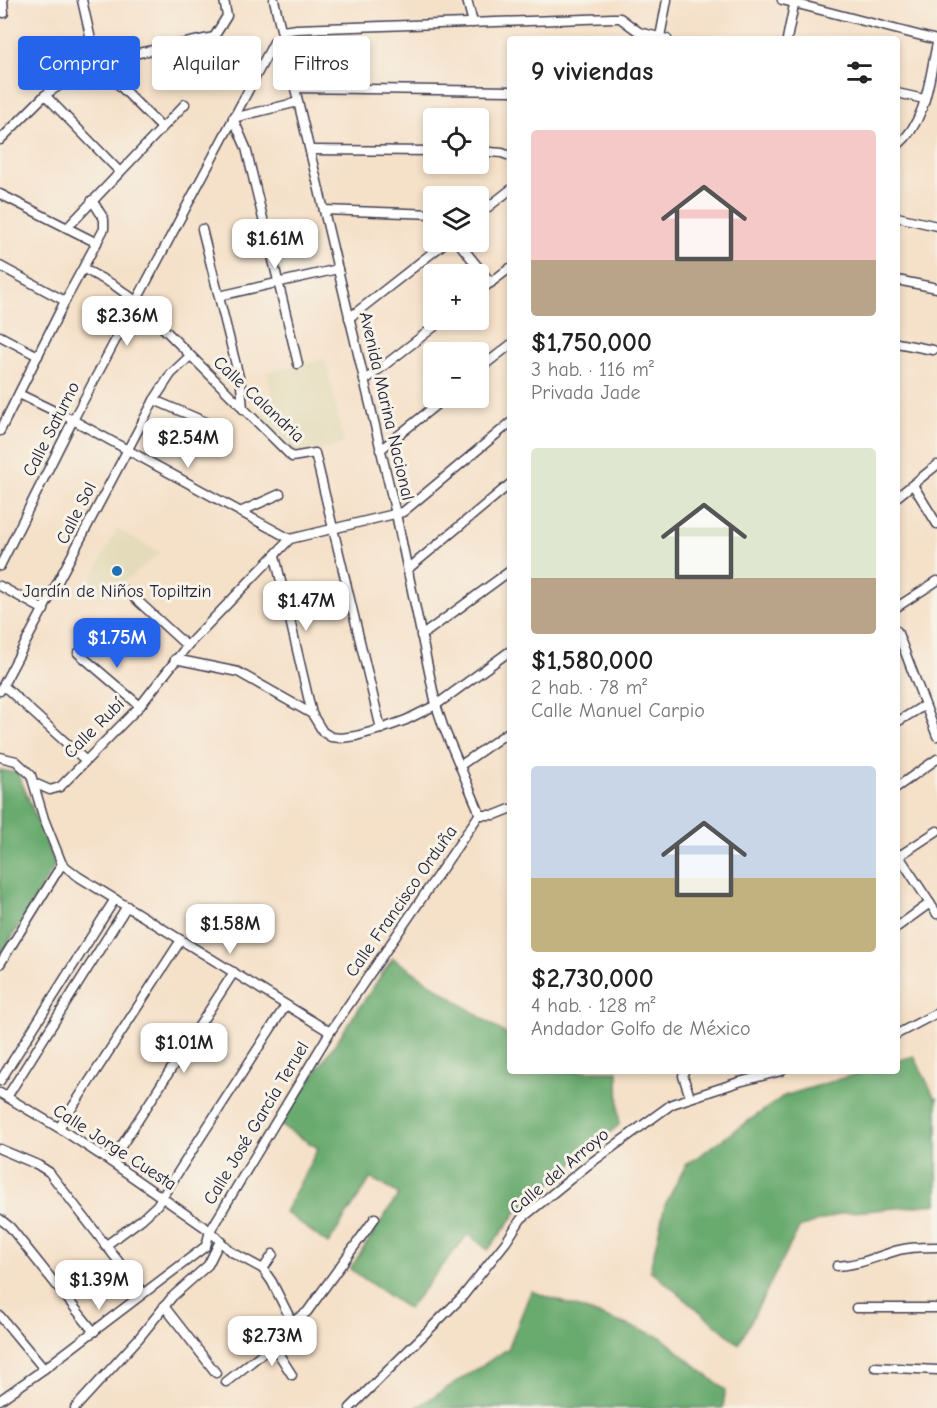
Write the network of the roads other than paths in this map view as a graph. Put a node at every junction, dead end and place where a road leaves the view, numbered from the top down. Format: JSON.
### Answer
{"nodes":[{"id":1,"x":3,"y":0,"type":"edge"},
{"id":2,"x":82,"y":0,"type":"edge"},
{"id":3,"x":224,"y":0,"type":"edge"},
{"id":4,"x":274,"y":0,"type":"edge"},
{"id":5,"x":467,"y":0,"type":"edge"},
{"id":6,"x":667,"y":0,"type":"edge"},
{"id":7,"x":782,"y":0,"type":"edge"},
{"id":8,"x":795,"y":1,"type":"edge"},
{"id":9,"x":4,"y":13,"type":"dead end"},
{"id":10,"x":473,"y":23,"type":"junction"},
{"id":11,"x":282,"y":31,"type":"junction"},
{"id":12,"x":90,"y":36,"type":"edge"},
{"id":13,"x":283,"y":36,"type":"edge"},
{"id":14,"x":655,"y":36,"type":"edge"},
{"id":15,"x":663,"y":36,"type":"edge"},
{"id":16,"x":788,"y":36,"type":"edge"},
{"id":17,"x":937,"y":41,"type":"edge"},
{"id":18,"x":273,"y":44,"type":"edge"},
{"id":19,"x":140,"y":53,"type":"edge"},
{"id":20,"x":370,"y":89,"type":"edge"},
{"id":21,"x":53,"y":90,"type":"edge"},
{"id":22,"x":124,"y":90,"type":"edge"},
{"id":23,"x":295,"y":90,"type":"edge"},
{"id":24,"x":507,"y":91,"type":"edge"},
{"id":25,"x":900,"y":94,"type":"edge"},
{"id":26,"x":45,"y":95,"type":"junction"},
{"id":27,"x":924,"y":99,"type":"junction"},
{"id":28,"x":298,"y":102,"type":"junction"},
{"id":29,"x":185,"y":104,"type":"dead end"},
{"id":30,"x":233,"y":118,"type":"junction"},
{"id":31,"x":162,"y":128,"type":"junction"},
{"id":32,"x":0,"y":140,"type":"edge"},
{"id":33,"x":900,"y":143,"type":"edge"},
{"id":34,"x":310,"y":150,"type":"junction"},
{"id":35,"x":423,"y":151,"type":"edge"},
{"id":36,"x":489,"y":153,"type":"edge"},
{"id":37,"x":507,"y":156,"type":"edge"},
{"id":38,"x":120,"y":172,"type":"junction"},
{"id":39,"x":507,"y":192,"type":"edge"},
{"id":40,"x":0,"y":194,"type":"edge"},
{"id":41,"x":92,"y":200,"type":"junction"},
{"id":42,"x":489,"y":206,"type":"edge"},
{"id":43,"x":324,"y":210,"type":"junction"},
{"id":44,"x":423,"y":214,"type":"edge"},
{"id":45,"x":900,"y":218,"type":"edge"},
{"id":46,"x":937,"y":226,"type":"edge"},
{"id":47,"x":67,"y":228,"type":"junction"},
{"id":48,"x":202,"y":229,"type":"dead end"},
{"id":49,"x":97,"y":243,"type":"junction"},
{"id":50,"x":433,"y":252,"type":"edge"},
{"id":51,"x":466,"y":252,"type":"edge"},
{"id":52,"x":0,"y":266,"type":"edge"},
{"id":53,"x":84,"y":269,"type":"junction"},
{"id":54,"x":338,"y":269,"type":"junction"},
{"id":55,"x":507,"y":270,"type":"edge"},
{"id":56,"x":900,"y":281,"type":"edge"},
{"id":57,"x":278,"y":283,"type":"junction"},
{"id":58,"x":491,"y":283,"type":"joint"},
{"id":59,"x":937,"y":288,"type":"edge"},
{"id":60,"x":219,"y":296,"type":"junction"},
{"id":61,"x":65,"y":301,"type":"junction"},
{"id":62,"x":136,"y":301,"type":"junction"},
{"id":63,"x":349,"y":318,"type":"junction"},
{"id":64,"x":430,"y":330,"type":"edge"},
{"id":65,"x":0,"y":336,"type":"edge"},
{"id":66,"x":900,"y":344,"type":"edge"},
{"id":67,"x":507,"y":347,"type":"edge"},
{"id":68,"x":933,"y":350,"type":"dead end"},
{"id":69,"x":38,"y":356,"type":"junction"},
{"id":70,"x":190,"y":356,"type":"junction"},
{"id":71,"x":489,"y":361,"type":"edge"},
{"id":72,"x":298,"y":364,"type":"dead end"},
{"id":73,"x":364,"y":381,"type":"junction"},
{"id":74,"x":19,"y":394,"type":"junction"},
{"id":75,"x":154,"y":400,"type":"junction"},
{"id":76,"x":0,"y":408,"type":"edge"},
{"id":77,"x":432,"y":408,"type":"edge"},
{"id":78,"x":243,"y":409,"type":"junction"},
{"id":79,"x":9,"y":413,"type":"junction"},
{"id":80,"x":73,"y":420,"type":"junction"},
{"id":81,"x":213,"y":425,"type":"dead end"},
{"id":82,"x":507,"y":426,"type":"edge"},
{"id":83,"x":0,"y":431,"type":"edge"},
{"id":84,"x":380,"y":450,"type":"junction"},
{"id":85,"x":127,"y":451,"type":"junction"},
{"id":86,"x":937,"y":465,"type":"edge"},
{"id":87,"x":913,"y":485,"type":"junction"},
{"id":88,"x":507,"y":486,"type":"edge"},
{"id":89,"x":280,"y":494,"type":"dead end"},
{"id":90,"x":900,"y":495,"type":"edge"},
{"id":91,"x":240,"y":512,"type":"junction"},
{"id":92,"x":396,"y":514,"type":"junction"},
{"id":93,"x":937,"y":525,"type":"edge"},
{"id":94,"x":333,"y":530,"type":"junction"},
{"id":95,"x":290,"y":539,"type":"junction"},
{"id":96,"x":275,"y":556,"type":"junction"},
{"id":97,"x":0,"y":566,"type":"edge"},
{"id":98,"x":408,"y":569,"type":"junction"},
{"id":99,"x":507,"y":573,"type":"edge"},
{"id":100,"x":937,"y":581,"type":"edge"},
{"id":101,"x":0,"y":586,"type":"edge"},
{"id":102,"x":128,"y":591,"type":"dead end"},
{"id":103,"x":900,"y":605,"type":"edge"},
{"id":104,"x":44,"y":610,"type":"junction"},
{"id":105,"x":421,"y":636,"type":"junction"},
{"id":106,"x":187,"y":646,"type":"junction"},
{"id":107,"x":900,"y":651,"type":"edge"},
{"id":108,"x":78,"y":653,"type":"dead end"},
{"id":109,"x":507,"y":653,"type":"edge"},
{"id":110,"x":175,"y":659,"type":"junction"},
{"id":111,"x":2,"y":689,"type":"edge"},
{"id":112,"x":436,"y":705,"type":"junction"},
{"id":113,"x":925,"y":705,"type":"junction"},
{"id":114,"x":140,"y":706,"type":"junction"},
{"id":115,"x":312,"y":714,"type":"junction"},
{"id":116,"x":900,"y":720,"type":"edge"},
{"id":117,"x":381,"y":729,"type":"junction"},
{"id":118,"x":507,"y":733,"type":"edge"},
{"id":119,"x":937,"y":736,"type":"edge"},
{"id":120,"x":0,"y":757,"type":"edge"},
{"id":121,"x":937,"y":759,"type":"edge"},
{"id":122,"x":85,"y":760,"type":"junction"},
{"id":123,"x":461,"y":765,"type":"junction"},
{"id":124,"x":34,"y":783,"type":"junction"},
{"id":125,"x":900,"y":786,"type":"edge"},
{"id":126,"x":507,"y":810,"type":"edge"},
{"id":127,"x":479,"y":815,"type":"junction"},
{"id":128,"x":937,"y":831,"type":"edge"},
{"id":129,"x":900,"y":854,"type":"edge"},
{"id":130,"x":900,"y":858,"type":"edge"},
{"id":131,"x":62,"y":864,"type":"junction"},
{"id":132,"x":115,"y":900,"type":"junction"},
{"id":133,"x":930,"y":903,"type":"junction"},
{"id":134,"x":127,"y":906,"type":"junction"},
{"id":135,"x":937,"y":914,"type":"edge"},
{"id":136,"x":900,"y":925,"type":"edge"},
{"id":137,"x":181,"y":940,"type":"junction"},
{"id":138,"x":0,"y":964,"type":"edge"},
{"id":139,"x":234,"y":972,"type":"junction"},
{"id":140,"x":286,"y":1005,"type":"junction"},
{"id":141,"x":937,"y":1013,"type":"edge"},
{"id":142,"x":330,"y":1032,"type":"junction"},
{"id":143,"x":900,"y":1032,"type":"edge"},
{"id":144,"x":683,"y":1074,"type":"edge"},
{"id":145,"x":770,"y":1074,"type":"edge"},
{"id":146,"x":0,"y":1081,"type":"edge"},
{"id":147,"x":3,"y":1095,"type":"edge"},
{"id":148,"x":690,"y":1097,"type":"junction"},
{"id":149,"x":59,"y":1128,"type":"junction"},
{"id":150,"x":0,"y":1149,"type":"edge"},
{"id":151,"x":111,"y":1162,"type":"junction"},
{"id":152,"x":163,"y":1197,"type":"junction"},
{"id":153,"x":375,"y":1218,"type":"dead end"},
{"id":154,"x":0,"y":1219,"type":"edge"},
{"id":155,"x":210,"y":1231,"type":"junction"},
{"id":156,"x":220,"y":1241,"type":"junction"},
{"id":157,"x":105,"y":1246,"type":"junction"},
{"id":158,"x":937,"y":1247,"type":"edge"},
{"id":159,"x":273,"y":1254,"type":"dead end"},
{"id":160,"x":837,"y":1266,"type":"dead end"},
{"id":161,"x":263,"y":1269,"type":"junction"},
{"id":162,"x":143,"y":1293,"type":"junction"},
{"id":163,"x":164,"y":1306,"type":"junction"},
{"id":164,"x":856,"y":1308,"type":"dead end"},
{"id":165,"x":937,"y":1308,"type":"edge"},
{"id":166,"x":0,"y":1316,"type":"edge"},
{"id":167,"x":292,"y":1322,"type":"junction"},
{"id":168,"x":94,"y":1332,"type":"junction"},
{"id":169,"x":273,"y":1345,"type":"junction"},
{"id":170,"x":875,"y":1367,"type":"dead end"},
{"id":171,"x":44,"y":1369,"type":"junction"},
{"id":172,"x":937,"y":1370,"type":"edge"},
{"id":173,"x":216,"y":1373,"type":"dead end"},
{"id":174,"x":292,"y":1375,"type":"dead end"},
{"id":175,"x":226,"y":1383,"type":"dead end"},
{"id":176,"x":0,"y":1400,"type":"edge"},
{"id":177,"x":75,"y":1408,"type":"edge"},
{"id":178,"x":350,"y":1408,"type":"edge"}],
"edges":[{"from":1,"to":9,"type":"street"},
{"from":2,"to":12,"type":"street"},
{"from":3,"to":19,"type":"street"},
{"from":4,"to":11,"type":"street","name":"Avenida Marina Nacional"},
{"from":5,"to":10,"type":"street"},
{"from":6,"to":15,"type":"street"},
{"from":7,"to":8,"type":"street"},
{"from":8,"to":16,"type":"street"},
{"from":8,"to":17,"type":"street"},
{"from":10,"to":11,"type":"street"},
{"from":10,"to":14,"type":"street"},
{"from":11,"to":13,"type":"street","name":"Avenida Marina Nacional"},
{"from":17,"to":27,"type":"street"},
{"from":18,"to":30,"type":"street","name":"Calle Saturno"},
{"from":20,"to":24,"type":"street"},
{"from":21,"to":26,"type":"street"},
{"from":22,"to":31,"type":"street"},
{"from":23,"to":28,"type":"street","name":"Avenida Marina Nacional"},
{"from":25,"to":27,"type":"street"},
{"from":26,"to":32,"type":"street"},
{"from":26,"to":38,"type":"street"},
{"from":27,"to":33,"type":"street"},
{"from":28,"to":30,"type":"street"},
{"from":28,"to":34,"type":"street","name":"Avenida Marina Nacional"},
{"from":29,"to":31,"type":"street"},
{"from":30,"to":57,"type":"street"},
{"from":30,"to":62,"type":"street","name":"Calle Saturno"},
{"from":31,"to":38,"type":"street"},
{"from":34,"to":35,"type":"street"},
{"from":34,"to":43,"type":"street","name":"Avenida Marina Nacional"},
{"from":36,"to":37,"type":"street"},
{"from":38,"to":41,"type":"street"},
{"from":39,"to":42,"type":"street"},
{"from":40,"to":47,"type":"street"},
{"from":41,"to":47,"type":"street"},
{"from":41,"to":49,"type":"street"},
{"from":43,"to":44,"type":"street"},
{"from":43,"to":54,"type":"street","name":"Avenida Marina Nacional"},
{"from":45,"to":46,"type":"street"},
{"from":47,"to":49,"type":"street"},
{"from":48,"to":60,"type":"street"},
{"from":49,"to":53,"type":"street"},
{"from":50,"to":63,"type":"street"},
{"from":51,"to":58,"type":"street"},
{"from":52,"to":61,"type":"street"},
{"from":53,"to":61,"type":"street"},
{"from":53,"to":62,"type":"street","name":"Calle Calandria"},
{"from":54,"to":57,"type":"street"},
{"from":54,"to":63,"type":"street","name":"Avenida Marina Nacional"},
{"from":55,"to":58,"type":"street"},
{"from":56,"to":59,"type":"street"},
{"from":57,"to":60,"type":"street"},
{"from":57,"to":72,"type":"street"},
{"from":60,"to":78,"type":"street"},
{"from":61,"to":69,"type":"street"},
{"from":62,"to":70,"type":"street","name":"Calle Calandria"},
{"from":62,"to":80,"type":"street","name":"Calle Saturno"},
{"from":63,"to":73,"type":"street","name":"Avenida Marina Nacional"},
{"from":64,"to":73,"type":"street"},
{"from":65,"to":69,"type":"street"},
{"from":66,"to":68,"type":"street"},
{"from":67,"to":71,"type":"street"},
{"from":69,"to":74,"type":"street"},
{"from":70,"to":75,"type":"street","name":"Calle Sol"},
{"from":70,"to":78,"type":"street","name":"Calle Calandria"},
{"from":73,"to":84,"type":"street","name":"Avenida Marina Nacional"},
{"from":74,"to":79,"type":"street"},
{"from":74,"to":80,"type":"street"},
{"from":75,"to":81,"type":"street"},
{"from":75,"to":85,"type":"street","name":"Calle Sol"},
{"from":76,"to":79,"type":"street"},
{"from":77,"to":84,"type":"street"},
{"from":78,"to":94,"type":"street","name":"Calle Calandria"},
{"from":79,"to":83,"type":"street"},
{"from":80,"to":85,"type":"street"},
{"from":80,"to":97,"type":"street","name":"Calle Saturno"},
{"from":82,"to":92,"type":"street"},
{"from":84,"to":92,"type":"street","name":"Avenida Marina Nacional"},
{"from":85,"to":91,"type":"street"},
{"from":85,"to":104,"type":"street","name":"Calle Sol"},
{"from":86,"to":87,"type":"street"},
{"from":87,"to":90,"type":"street"},
{"from":87,"to":93,"type":"street"},
{"from":88,"to":98,"type":"street"},
{"from":89,"to":91,"type":"street"},
{"from":91,"to":95,"type":"street"},
{"from":92,"to":94,"type":"street"},
{"from":92,"to":98,"type":"street","name":"Avenida Marina Nacional"},
{"from":94,"to":95,"type":"street"},
{"from":94,"to":117,"type":"street"},
{"from":95,"to":96,"type":"street","name":"Calle Rubí"},
{"from":96,"to":106,"type":"street","name":"Calle Rubí"},
{"from":96,"to":115,"type":"street"},
{"from":98,"to":105,"type":"street","name":"Avenida Marina Nacional"},
{"from":99,"to":105,"type":"street"},
{"from":100,"to":103,"type":"street"},
{"from":101,"to":104,"type":"street"},
{"from":102,"to":106,"type":"street"},
{"from":104,"to":111,"type":"street","name":"Calle Sol"},
{"from":105,"to":112,"type":"street","name":"Avenida Marina Nacional"},
{"from":106,"to":110,"type":"street","name":"Calle Rubí"},
{"from":107,"to":113,"type":"street"},
{"from":108,"to":114,"type":"street"},
{"from":109,"to":112,"type":"street"},
{"from":110,"to":114,"type":"street","name":"Calle Rubí"},
{"from":110,"to":115,"type":"street"},
{"from":111,"to":122,"type":"street"},
{"from":112,"to":117,"type":"street"},
{"from":112,"to":123,"type":"street","name":"Avenida Marina Nacional"},
{"from":113,"to":116,"type":"street"},
{"from":113,"to":119,"type":"street"},
{"from":114,"to":122,"type":"street","name":"Calle Rubí"},
{"from":115,"to":117,"type":"street"},
{"from":118,"to":123,"type":"street"},
{"from":120,"to":124,"type":"street"},
{"from":121,"to":125,"type":"street"},
{"from":122,"to":124,"type":"street","name":"Calle Rubí"},
{"from":123,"to":127,"type":"street","name":"Avenida Marina Nacional"},
{"from":124,"to":131,"type":"street"},
{"from":126,"to":127,"type":"street","name":"Calle Francisco Orduña"},
{"from":127,"to":142,"type":"street","name":"Calle Francisco Orduña"},
{"from":128,"to":129,"type":"street"},
{"from":130,"to":133,"type":"street"},
{"from":131,"to":132,"type":"street"},
{"from":131,"to":138,"type":"street"},
{"from":132,"to":134,"type":"street"},
{"from":132,"to":146,"type":"street"},
{"from":133,"to":135,"type":"street"},
{"from":133,"to":136,"type":"street"},
{"from":134,"to":137,"type":"street"},
{"from":134,"to":147,"type":"street"},
{"from":137,"to":139,"type":"street"},
{"from":137,"to":149,"type":"street"},
{"from":139,"to":140,"type":"street"},
{"from":139,"to":151,"type":"street"},
{"from":140,"to":142,"type":"street"},
{"from":140,"to":152,"type":"street"},
{"from":141,"to":143,"type":"street"},
{"from":142,"to":155,"type":"street","name":"Calle José García Teruel"},
{"from":144,"to":148,"type":"street"},
{"from":145,"to":148,"type":"street","name":"Calle del Arroyo"},
{"from":147,"to":149,"type":"street","name":"Calle Jorge Cuesta"},
{"from":148,"to":178,"type":"street","name":"Calle del Arroyo"},
{"from":149,"to":151,"type":"street","name":"Calle Jorge Cuesta"},
{"from":150,"to":157,"type":"street"},
{"from":151,"to":152,"type":"street","name":"Calle Jorge Cuesta"},
{"from":152,"to":155,"type":"street","name":"Calle Jorge Cuesta"},
{"from":152,"to":157,"type":"street"},
{"from":153,"to":167,"type":"street"},
{"from":154,"to":168,"type":"street"},
{"from":155,"to":156,"type":"street","name":"Calle Jorge Cuesta"},
{"from":155,"to":162,"type":"street","name":"Calle José García Teruel"},
{"from":156,"to":161,"type":"street","name":"Calle Jorge Cuesta"},
{"from":156,"to":163,"type":"street"},
{"from":157,"to":162,"type":"street"},
{"from":158,"to":160,"type":"street"},
{"from":159,"to":161,"type":"street"},
{"from":161,"to":167,"type":"street"},
{"from":162,"to":168,"type":"street","name":"Calle José García Teruel"},
{"from":163,"to":173,"type":"street"},
{"from":163,"to":177,"type":"street"},
{"from":164,"to":165,"type":"street"},
{"from":166,"to":171,"type":"street"},
{"from":167,"to":169,"type":"street"},
{"from":168,"to":171,"type":"street","name":"Calle José García Teruel"},
{"from":169,"to":174,"type":"street"},
{"from":169,"to":175,"type":"street"},
{"from":170,"to":172,"type":"street"},
{"from":171,"to":176,"type":"street","name":"Calle José García Teruel"}]}
